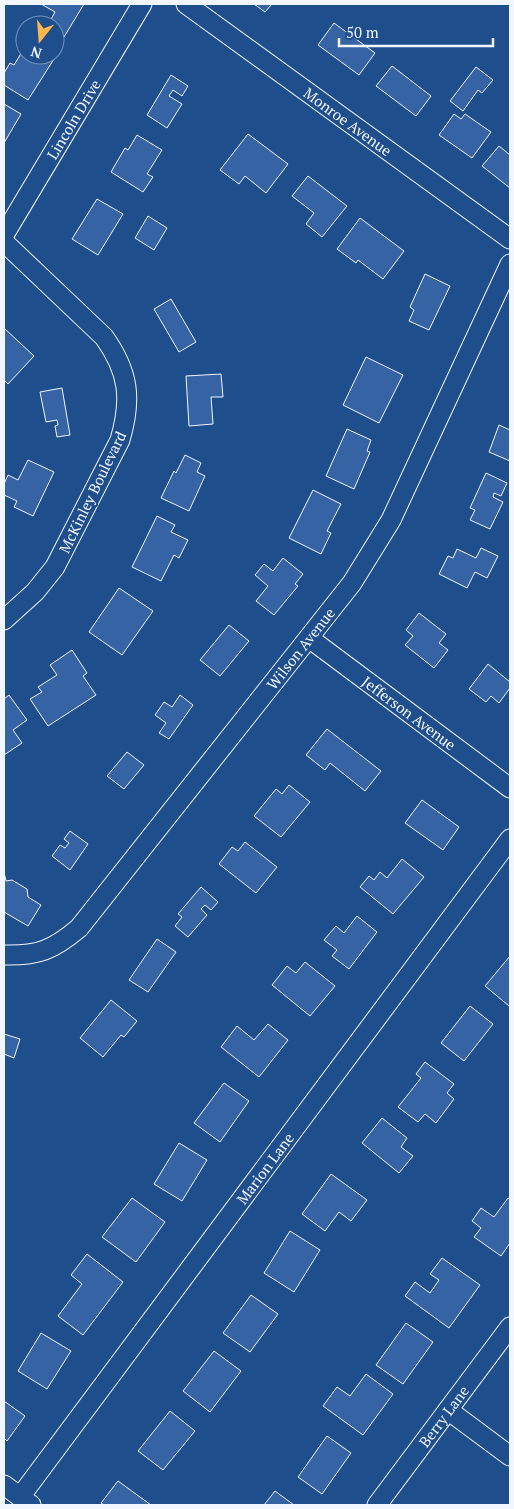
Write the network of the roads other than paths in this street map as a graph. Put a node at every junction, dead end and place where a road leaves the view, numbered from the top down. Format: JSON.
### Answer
{"nodes":[{"id":1,"x":142,"y":4,"type":"edge"},
{"id":2,"x":186,"y":4,"type":"edge"},
{"id":3,"x":4,"y":235,"type":"edge"},
{"id":4,"x":510,"y":239,"type":"edge"},
{"id":5,"x":4,"y":242,"type":"edge"},
{"id":6,"x":510,"y":264,"type":"edge"},
{"id":7,"x":4,"y":620,"type":"edge"},
{"id":8,"x":309,"y":638,"type":"junction"},
{"id":9,"x":510,"y":788,"type":"edge"},
{"id":10,"x":510,"y":839,"type":"edge"},
{"id":11,"x":4,"y":955,"type":"edge"},
{"id":12,"x":510,"y":1327,"type":"edge"},
{"id":13,"x":448,"y":1410,"type":"junction"},
{"id":14,"x":510,"y":1456,"type":"edge"},
{"id":15,"x":4,"y":1485,"type":"edge"},
{"id":16,"x":26,"y":1501,"type":"edge"},
{"id":17,"x":377,"y":1505,"type":"edge"}],
"edges":[{"from":1,"to":3,"type":"street","name":"Lincoln Drive"},
{"from":2,"to":4,"type":"street","name":"Monroe Avenue"},
{"from":5,"to":7,"type":"street","name":"McKinley Boulevard"},
{"from":6,"to":8,"type":"street","name":"Wilson Avenue"},
{"from":8,"to":9,"type":"street","name":"Jefferson Avenue"},
{"from":8,"to":11,"type":"street","name":"Wilson Avenue"},
{"from":10,"to":16,"type":"street","name":"Marion Lane"},
{"from":12,"to":13,"type":"street","name":"Berry Lane"},
{"from":13,"to":14,"type":"street"},
{"from":13,"to":17,"type":"street","name":"Berry Lane"},
{"from":15,"to":16,"type":"street"}]}
